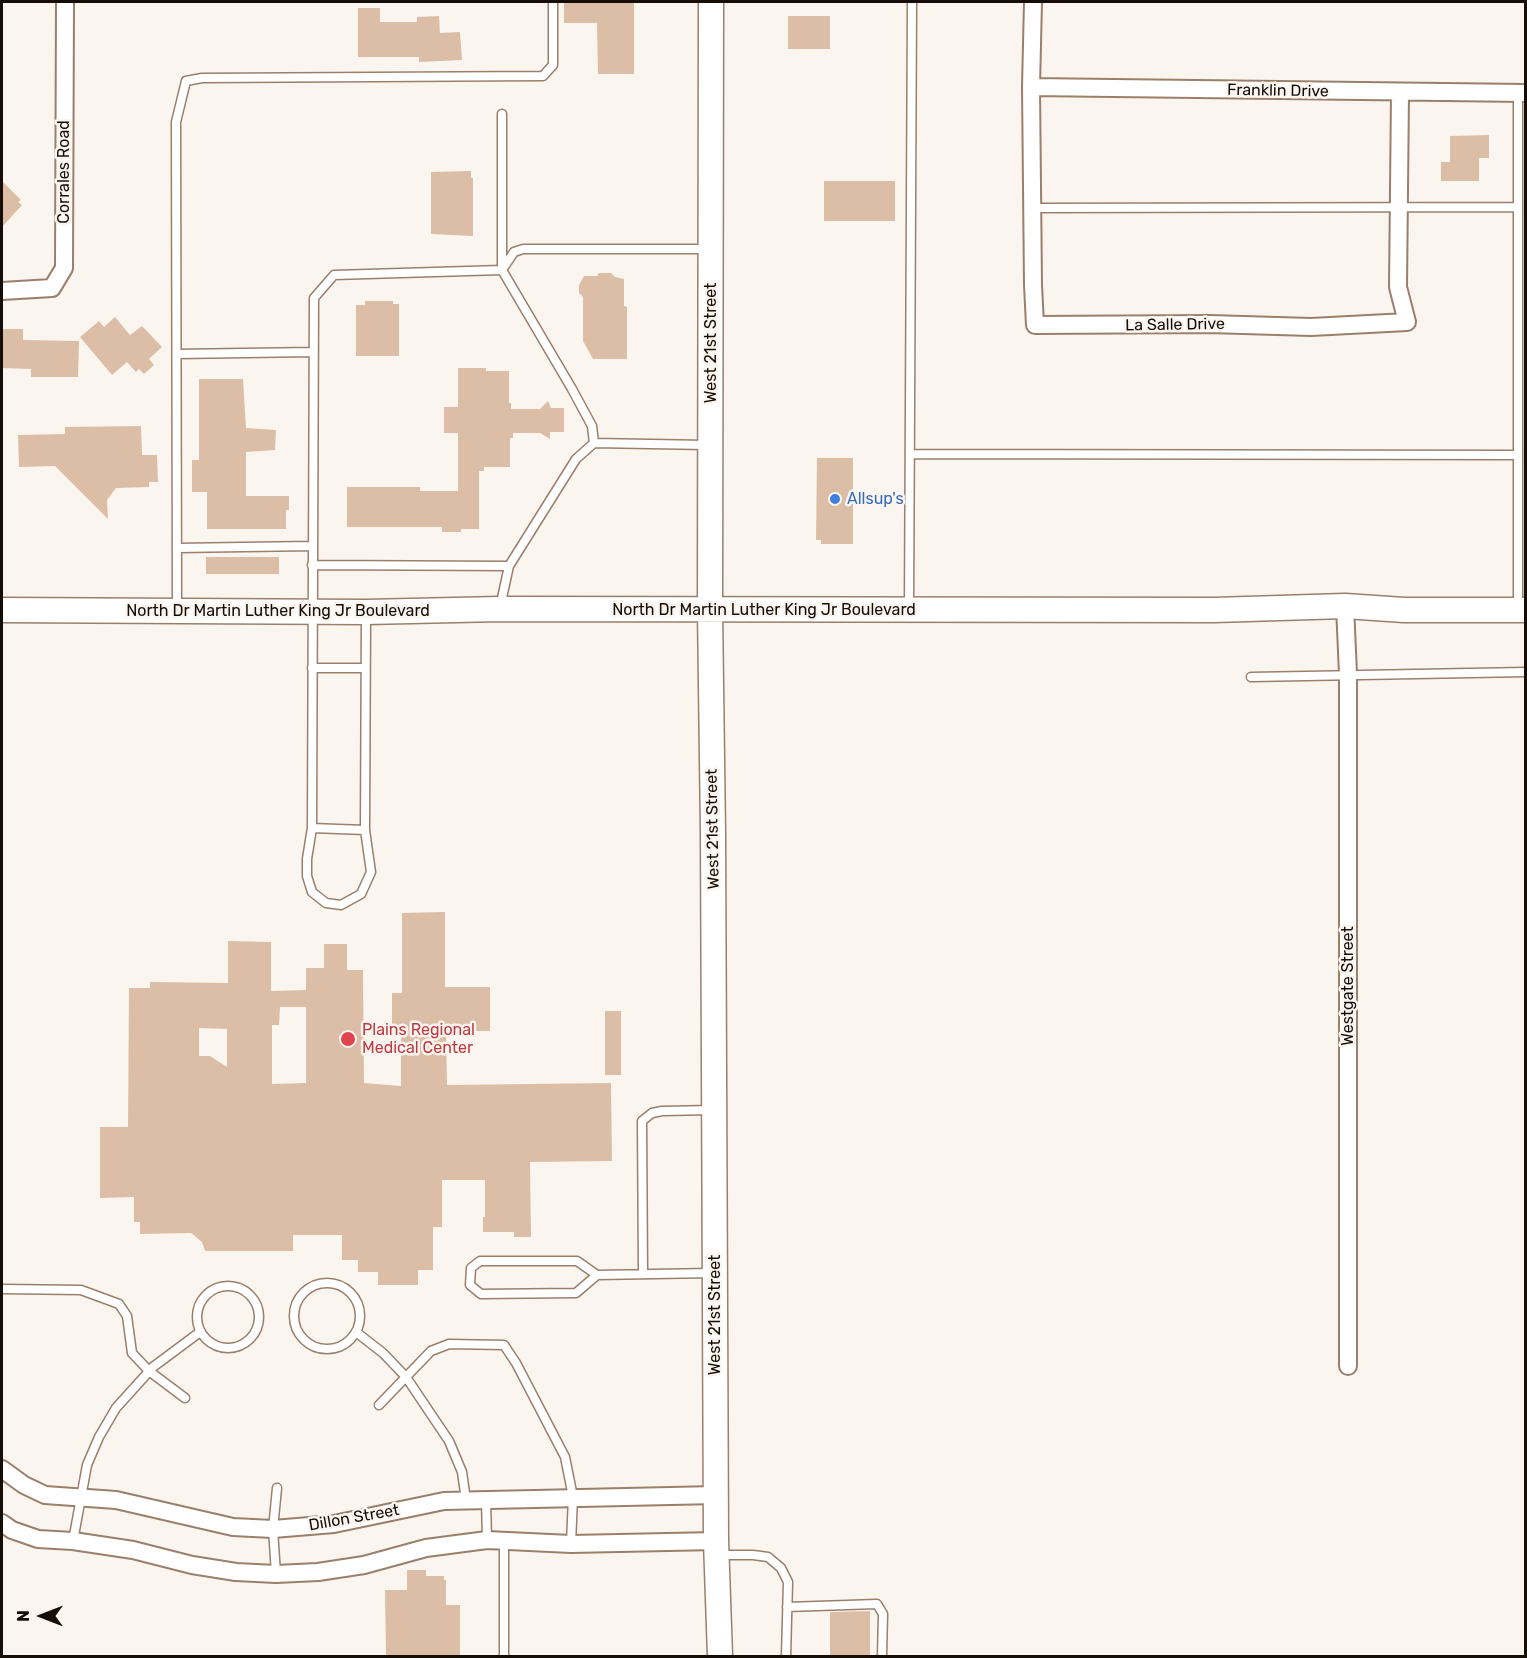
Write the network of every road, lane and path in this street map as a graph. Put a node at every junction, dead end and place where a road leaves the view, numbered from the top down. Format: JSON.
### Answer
{"nodes":[{"id":1,"x":65,"y":2,"type":"edge"},
{"id":2,"x":553,"y":2,"type":"edge"},
{"id":3,"x":711,"y":2,"type":"edge"},
{"id":4,"x":912,"y":2,"type":"edge"},
{"id":5,"x":1033,"y":2,"type":"edge"},
{"id":6,"x":1031,"y":87,"type":"junction"},
{"id":7,"x":1400,"y":93,"type":"junction"},
{"id":8,"x":1522,"y":94,"type":"edge"},
{"id":9,"x":502,"y":114,"type":"dead end"},
{"id":10,"x":1399,"y":207,"type":"junction"},
{"id":11,"x":1518,"y":207,"type":"junction"},
{"id":12,"x":1032,"y":208,"type":"junction"},
{"id":13,"x":711,"y":249,"type":"junction"},
{"id":14,"x":502,"y":270,"type":"junction"},
{"id":15,"x":2,"y":291,"type":"edge"},
{"id":16,"x":313,"y":352,"type":"junction"},
{"id":17,"x":177,"y":354,"type":"junction"},
{"id":18,"x":594,"y":443,"type":"junction"},
{"id":19,"x":710,"y":445,"type":"junction"},
{"id":20,"x":910,"y":454,"type":"junction"},
{"id":21,"x":1518,"y":455,"type":"junction"},
{"id":22,"x":312,"y":546,"type":"junction"},
{"id":23,"x":177,"y":548,"type":"junction"},
{"id":24,"x":312,"y":565,"type":"junction"},
{"id":25,"x":509,"y":566,"type":"junction"},
{"id":26,"x":1345,"y":606,"type":"junction"},
{"id":27,"x":500,"y":609,"type":"junction"},
{"id":28,"x":2,"y":610,"type":"edge"},
{"id":29,"x":710,"y":610,"type":"junction"},
{"id":30,"x":1522,"y":610,"type":"edge"},
{"id":31,"x":177,"y":611,"type":"junction"},
{"id":32,"x":312,"y":611,"type":"junction"},
{"id":33,"x":909,"y":611,"type":"junction"},
{"id":34,"x":366,"y":612,"type":"junction"},
{"id":35,"x":312,"y":668,"type":"junction"},
{"id":36,"x":365,"y":668,"type":"junction"},
{"id":37,"x":1526,"y":672,"type":"edge"},
{"id":38,"x":1348,"y":674,"type":"junction"},
{"id":39,"x":1251,"y":677,"type":"dead end"},
{"id":40,"x":312,"y":828,"type":"junction"},
{"id":41,"x":365,"y":830,"type":"junction"},
{"id":42,"x":714,"y":1110,"type":"junction"},
{"id":43,"x":715,"y":1273,"type":"junction"},
{"id":44,"x":643,"y":1274,"type":"junction"},
{"id":45,"x":597,"y":1275,"type":"junction"},
{"id":46,"x":2,"y":1288,"type":"edge"},
{"id":47,"x":200,"y":1332,"type":"junction"},
{"id":48,"x":356,"y":1332,"type":"junction"},
{"id":49,"x":1348,"y":1366,"type":"dead end"},
{"id":50,"x":149,"y":1371,"type":"junction"},
{"id":51,"x":406,"y":1377,"type":"junction"},
{"id":52,"x":185,"y":1398,"type":"dead end"},
{"id":53,"x":379,"y":1405,"type":"dead end"},
{"id":54,"x":2,"y":1469,"type":"edge"},
{"id":55,"x":277,"y":1488,"type":"dead end"},
{"id":56,"x":716,"y":1495,"type":"junction"},
{"id":57,"x":80,"y":1497,"type":"junction"},
{"id":58,"x":573,"y":1497,"type":"junction"},
{"id":59,"x":486,"y":1499,"type":"junction"},
{"id":60,"x":466,"y":1500,"type":"junction"},
{"id":61,"x":2,"y":1523,"type":"edge"},
{"id":62,"x":273,"y":1529,"type":"junction"},
{"id":63,"x":73,"y":1541,"type":"junction"},
{"id":64,"x":495,"y":1541,"type":"junction"},
{"id":65,"x":571,"y":1544,"type":"junction"},
{"id":66,"x":717,"y":1548,"type":"junction"},
{"id":67,"x":276,"y":1574,"type":"junction"},
{"id":68,"x":787,"y":1607,"type":"junction"},
{"id":69,"x":504,"y":1656,"type":"edge"},
{"id":70,"x":720,"y":1656,"type":"edge"},
{"id":71,"x":786,"y":1656,"type":"edge"},
{"id":72,"x":882,"y":1656,"type":"edge"}],
"edges":[{"from":1,"to":15,"type":"street","name":"Corrales Road"},
{"from":2,"to":17,"type":"lane"},
{"from":3,"to":13,"type":"main road","name":"West 21st Street"},
{"from":4,"to":20,"type":"lane"},
{"from":5,"to":6,"type":"street","name":"La Salle Drive"},
{"from":6,"to":7,"type":"street","name":"Franklin Drive"},
{"from":6,"to":12,"type":"street","name":"La Salle Drive"},
{"from":7,"to":8,"type":"street","name":"Franklin Drive"},
{"from":7,"to":10,"type":"street","name":"La Salle Drive"},
{"from":8,"to":11,"type":"lane"},
{"from":9,"to":14,"type":"lane"},
{"from":10,"to":11,"type":"lane"},
{"from":10,"to":12,"type":"lane"},
{"from":10,"to":12,"type":"street","name":"La Salle Drive"},
{"from":11,"to":21,"type":"lane"},
{"from":13,"to":14,"type":"lane"},
{"from":13,"to":19,"type":"main road","name":"West 21st Street"},
{"from":14,"to":16,"type":"lane"},
{"from":14,"to":18,"type":"lane"},
{"from":16,"to":17,"type":"lane"},
{"from":16,"to":22,"type":"lane"},
{"from":17,"to":23,"type":"lane"},
{"from":18,"to":19,"type":"lane"},
{"from":18,"to":25,"type":"lane"},
{"from":19,"to":29,"type":"main road","name":"West 21st Street"},
{"from":20,"to":21,"type":"lane"},
{"from":20,"to":33,"type":"lane"},
{"from":21,"to":30,"type":"lane"},
{"from":22,"to":23,"type":"lane"},
{"from":22,"to":24,"type":"lane"},
{"from":23,"to":31,"type":"lane"},
{"from":24,"to":25,"type":"lane"},
{"from":24,"to":32,"type":"lane"},
{"from":25,"to":27,"type":"lane"},
{"from":26,"to":30,"type":"main road","name":"North Dr Martin Luther King Jr Boulevard"},
{"from":26,"to":33,"type":"main road","name":"North Dr Martin Luther King Jr Boulevard"},
{"from":26,"to":38,"type":"street","name":"Westgate Street"},
{"from":27,"to":29,"type":"main road","name":"North Dr Martin Luther King Jr Boulevard"},
{"from":27,"to":34,"type":"main road","name":"North Dr Martin Luther King Jr Boulevard"},
{"from":28,"to":31,"type":"main road","name":"North Dr Martin Luther King Jr Boulevard"},
{"from":29,"to":33,"type":"main road","name":"North Dr Martin Luther King Jr Boulevard"},
{"from":29,"to":42,"type":"main road","name":"West 21st Street"},
{"from":31,"to":32,"type":"main road","name":"North Dr Martin Luther King Jr Boulevard"},
{"from":32,"to":34,"type":"main road","name":"North Dr Martin Luther King Jr Boulevard"},
{"from":32,"to":35,"type":"lane"},
{"from":34,"to":36,"type":"lane"},
{"from":35,"to":36,"type":"lane"},
{"from":35,"to":40,"type":"lane"},
{"from":36,"to":41,"type":"lane"},
{"from":37,"to":38,"type":"lane"},
{"from":38,"to":39,"type":"lane"},
{"from":38,"to":49,"type":"street","name":"Westgate Street"},
{"from":40,"to":41,"type":"lane"},
{"from":40,"to":41,"type":"lane"},
{"from":42,"to":43,"type":"main road","name":"West 21st Street"},
{"from":42,"to":44,"type":"lane"},
{"from":43,"to":44,"type":"lane"},
{"from":43,"to":56,"type":"main road","name":"West 21st Street"},
{"from":44,"to":45,"type":"lane"},
{"from":45,"to":45,"type":"lane"},
{"from":46,"to":50,"type":"lane"},
{"from":47,"to":47,"type":"lane"},
{"from":47,"to":50,"type":"lane"},
{"from":48,"to":48,"type":"lane"},
{"from":48,"to":51,"type":"lane"},
{"from":50,"to":52,"type":"lane"},
{"from":50,"to":57,"type":"lane"},
{"from":51,"to":53,"type":"lane"},
{"from":51,"to":58,"type":"lane"},
{"from":51,"to":60,"type":"lane"},
{"from":54,"to":57,"type":"street","name":"Dillon Street"},
{"from":55,"to":62,"type":"lane"},
{"from":56,"to":58,"type":"street","name":"Dillon Street"},
{"from":56,"to":66,"type":"main road","name":"West 21st Street"},
{"from":57,"to":62,"type":"street","name":"Dillon Street"},
{"from":57,"to":63,"type":"lane"},
{"from":58,"to":59,"type":"street","name":"Dillon Street"},
{"from":58,"to":65,"type":"lane"},
{"from":59,"to":60,"type":"street","name":"Dillon Street"},
{"from":59,"to":64,"type":"lane"},
{"from":60,"to":62,"type":"street","name":"Dillon Street"},
{"from":61,"to":63,"type":"street"},
{"from":62,"to":67,"type":"lane"},
{"from":63,"to":67,"type":"street"},
{"from":64,"to":65,"type":"street"},
{"from":64,"to":67,"type":"street"},
{"from":64,"to":69,"type":"lane"},
{"from":65,"to":66,"type":"street"},
{"from":66,"to":68,"type":"lane"},
{"from":66,"to":70,"type":"main road","name":"West 21st Street"},
{"from":68,"to":71,"type":"lane"},
{"from":68,"to":72,"type":"lane"}]}
